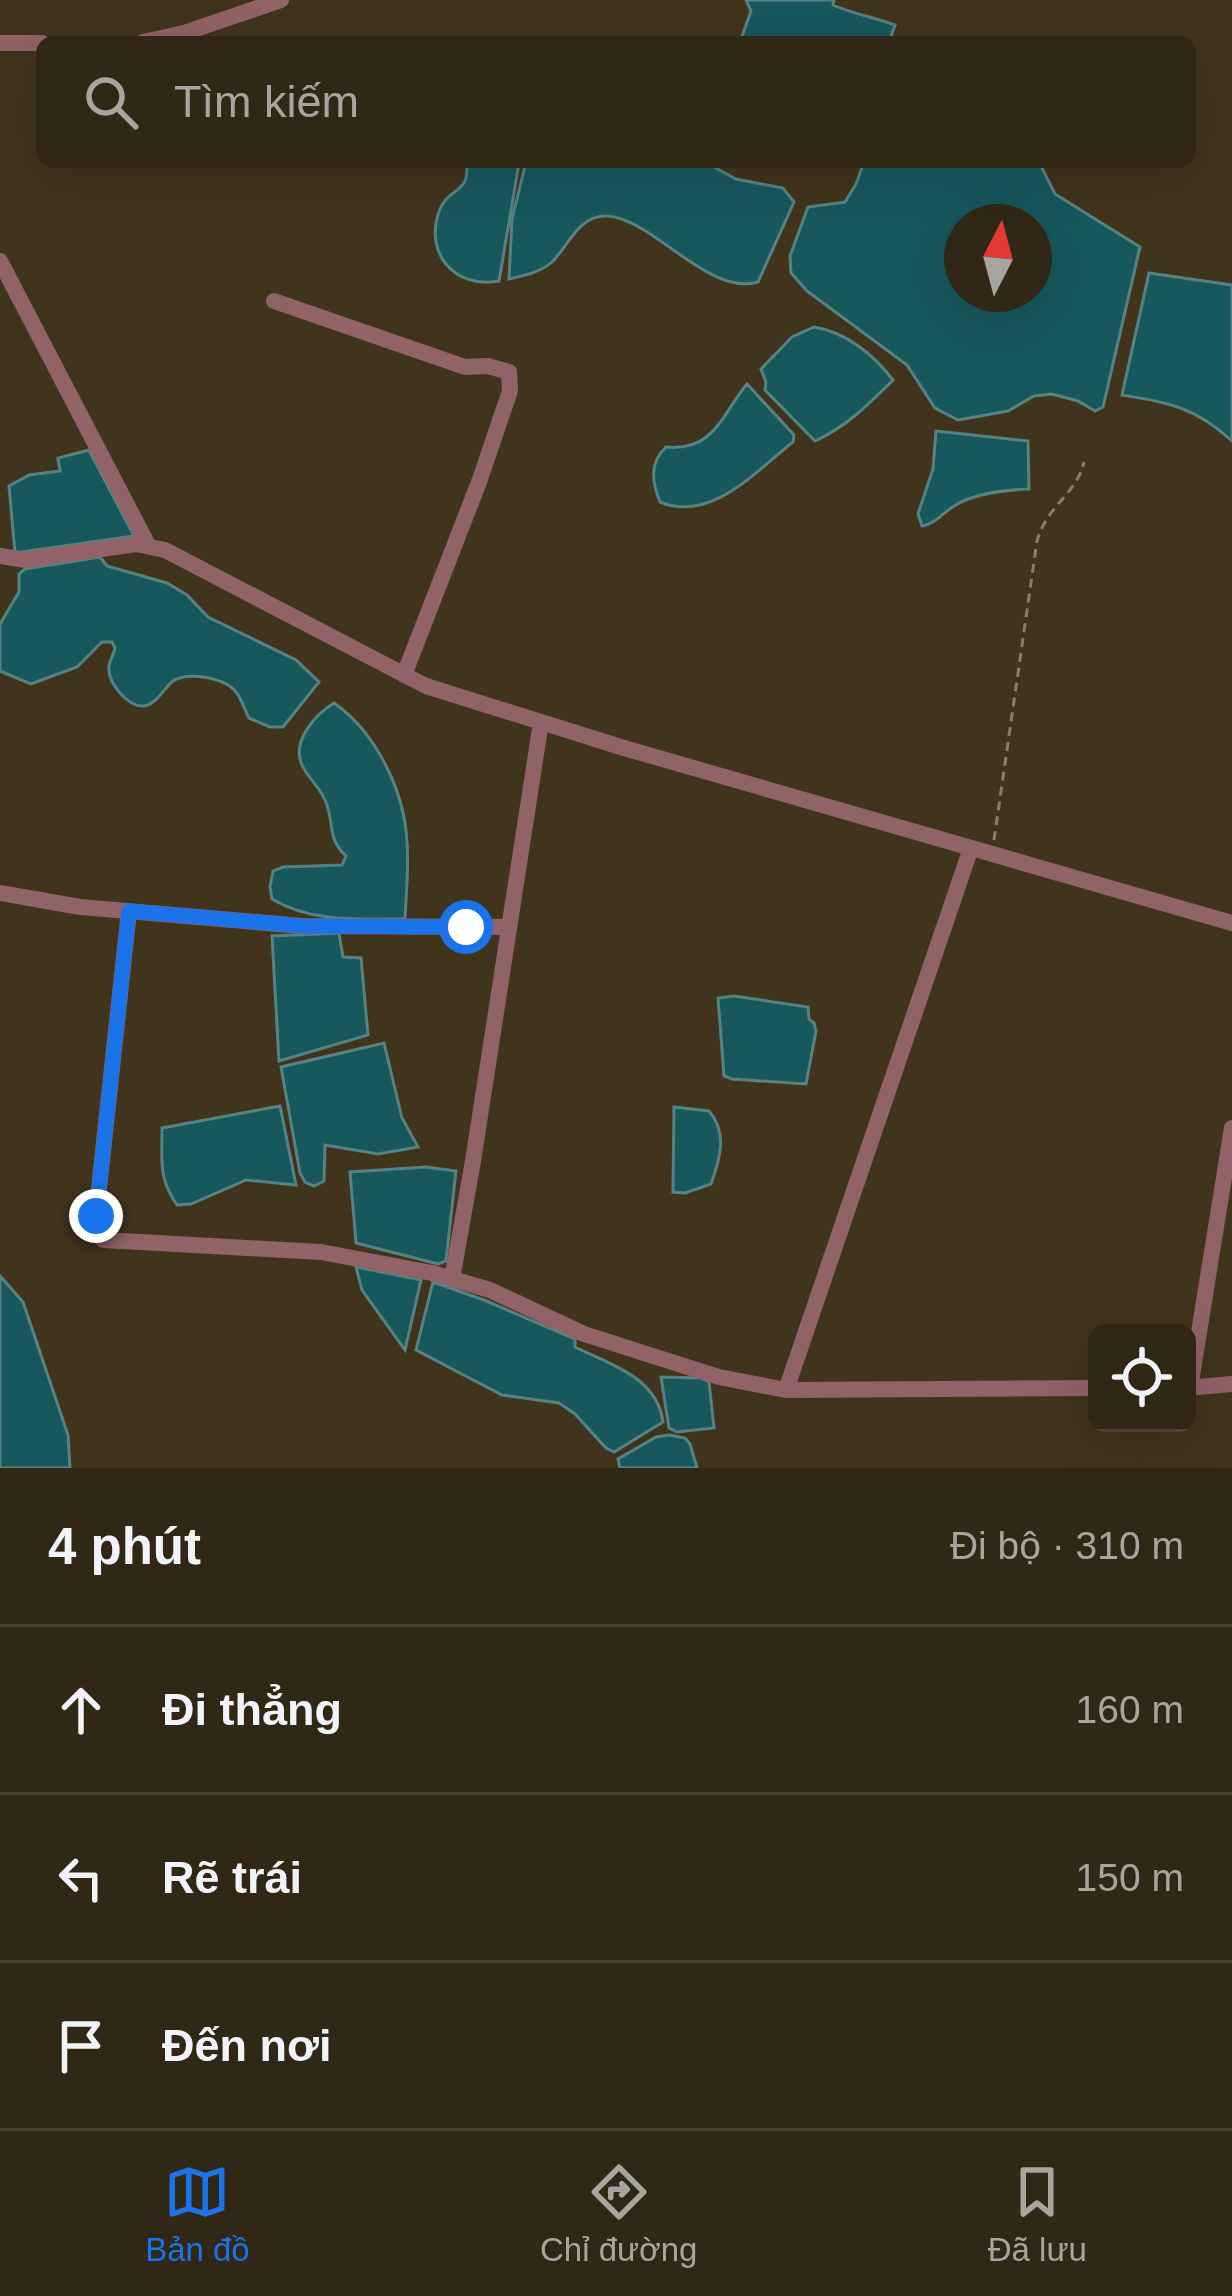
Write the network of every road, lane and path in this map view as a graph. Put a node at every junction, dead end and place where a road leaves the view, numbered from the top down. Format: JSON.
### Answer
{"nodes":[{"id":1,"x":281,"y":0,"type":"edge"},
{"id":2,"x":170,"y":36,"type":"edge"},
{"id":3,"x":0,"y":43,"type":"edge"},
{"id":4,"x":36,"y":43,"type":"edge"},
{"id":5,"x":0,"y":261,"type":"edge"},
{"id":6,"x":274,"y":301,"type":"dead end"},
{"id":7,"x":1084,"y":462,"type":"dead end"},
{"id":8,"x":148,"y":545,"type":"junction"},
{"id":9,"x":0,"y":556,"type":"edge"},
{"id":10,"x":404,"y":675,"type":"junction"},
{"id":11,"x":541,"y":722,"type":"junction"},
{"id":12,"x":971,"y":848,"type":"junction"},
{"id":13,"x":992,"y":854,"type":"junction"},
{"id":14,"x":0,"y":893,"type":"edge"},
{"id":15,"x":129,"y":911,"type":"junction"},
{"id":16,"x":1232,"y":923,"type":"edge"},
{"id":17,"x":507,"y":927,"type":"junction"},
{"id":18,"x":1232,"y":1128,"type":"edge"},
{"id":19,"x":452,"y":1279,"type":"junction"},
{"id":20,"x":1196,"y":1346,"type":"edge"},
{"id":21,"x":1232,"y":1384,"type":"edge"},
{"id":22,"x":1196,"y":1387,"type":"edge"},
{"id":23,"x":1088,"y":1388,"type":"edge"},
{"id":24,"x":786,"y":1390,"type":"junction"}],
"edges":[{"from":1,"to":2,"type":"street"},
{"from":3,"to":4,"type":"street"},
{"from":5,"to":8,"type":"street"},
{"from":6,"to":10,"type":"street"},
{"from":7,"to":13,"type":"path"},
{"from":8,"to":9,"type":"street"},
{"from":8,"to":10,"type":"street"},
{"from":10,"to":11,"type":"street"},
{"from":11,"to":12,"type":"street"},
{"from":11,"to":17,"type":"street"},
{"from":12,"to":13,"type":"street"},
{"from":12,"to":24,"type":"street"},
{"from":13,"to":16,"type":"street"},
{"from":14,"to":15,"type":"street"},
{"from":15,"to":17,"type":"street"},
{"from":15,"to":19,"type":"street"},
{"from":17,"to":19,"type":"street"},
{"from":18,"to":20,"type":"street"},
{"from":19,"to":24,"type":"street"},
{"from":21,"to":22,"type":"street"},
{"from":23,"to":24,"type":"street"}]}
